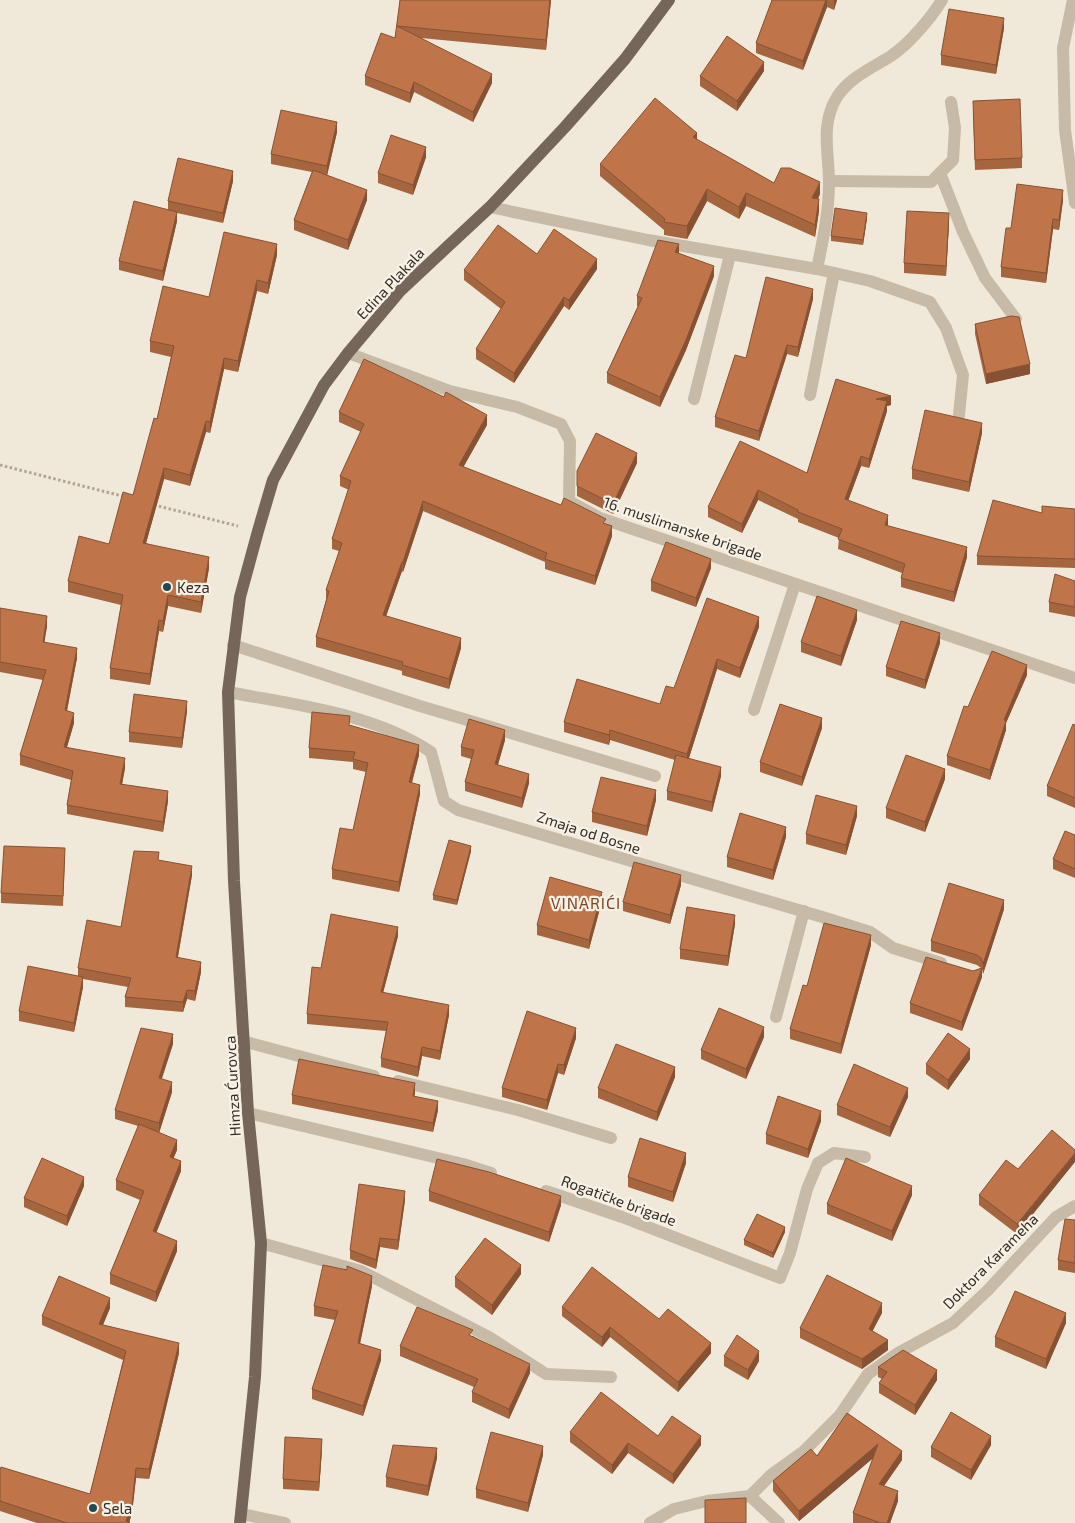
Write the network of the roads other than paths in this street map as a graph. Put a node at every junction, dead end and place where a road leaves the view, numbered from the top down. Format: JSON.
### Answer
{"nodes":[{"id":1,"x":669,"y":0,"type":"edge"},
{"id":2,"x":942,"y":0,"type":"edge"},
{"id":3,"x":1073,"y":0,"type":"edge"},
{"id":4,"x":951,"y":102,"type":"dead end"},
{"id":5,"x":940,"y":174,"type":"junction"},
{"id":6,"x":829,"y":181,"type":"junction"},
{"id":7,"x":1075,"y":203,"type":"edge"},
{"id":8,"x":490,"y":207,"type":"junction"},
{"id":9,"x":730,"y":255,"type":"junction"},
{"id":10,"x":817,"y":269,"type":"junction"},
{"id":11,"x":834,"y":273,"type":"junction"},
{"id":12,"x":1016,"y":319,"type":"edge"},
{"id":13,"x":348,"y":353,"type":"junction"},
{"id":14,"x":810,"y":395,"type":"dead end"},
{"id":15,"x":694,"y":399,"type":"dead end"},
{"id":16,"x":959,"y":415,"type":"dead end"},
{"id":17,"x":795,"y":584,"type":"junction"},
{"id":18,"x":233,"y":645,"type":"junction"},
{"id":19,"x":1075,"y":678,"type":"edge"},
{"id":20,"x":228,"y":692,"type":"junction"},
{"id":21,"x":754,"y":710,"type":"dead end"},
{"id":22,"x":654,"y":776,"type":"dead end"},
{"id":23,"x":804,"y":911,"type":"junction"},
{"id":24,"x":957,"y":968,"type":"edge"},
{"id":25,"x":776,"y":1017,"type":"dead end"},
{"id":26,"x":246,"y":1042,"type":"junction"},
{"id":27,"x":248,"y":1113,"type":"junction"},
{"id":28,"x":611,"y":1138,"type":"dead end"},
{"id":29,"x":865,"y":1157,"type":"dead end"},
{"id":30,"x":500,"y":1176,"type":"edge"},
{"id":31,"x":538,"y":1189,"type":"edge"},
{"id":32,"x":1075,"y":1206,"type":"edge"},
{"id":33,"x":261,"y":1242,"type":"junction"},
{"id":34,"x":611,"y":1377,"type":"dead end"},
{"id":35,"x":750,"y":1496,"type":"junction"},
{"id":36,"x":241,"y":1519,"type":"edge"},
{"id":37,"x":285,"y":1523,"type":"edge"},
{"id":38,"x":650,"y":1523,"type":"edge"},
{"id":39,"x":778,"y":1523,"type":"edge"}],
"edges":[{"from":1,"to":8,"type":"main road","name":"Edina Plakala"},
{"from":2,"to":6,"type":"street"},
{"from":3,"to":7,"type":"street"},
{"from":4,"to":5,"type":"street"},
{"from":5,"to":6,"type":"street"},
{"from":5,"to":12,"type":"street"},
{"from":6,"to":10,"type":"street"},
{"from":8,"to":9,"type":"street"},
{"from":8,"to":13,"type":"main road","name":"Edina Plakala"},
{"from":9,"to":10,"type":"street"},
{"from":9,"to":15,"type":"street"},
{"from":10,"to":11,"type":"street"},
{"from":11,"to":14,"type":"street"},
{"from":11,"to":16,"type":"street"},
{"from":13,"to":17,"type":"street","name":"16. muslimanske brigade"},
{"from":13,"to":18,"type":"main road","name":"Edina Plakala"},
{"from":17,"to":19,"type":"street","name":"16. muslimanske brigade"},
{"from":17,"to":21,"type":"street"},
{"from":18,"to":20,"type":"main road","name":"Himza Ćurovca"},
{"from":18,"to":22,"type":"street"},
{"from":20,"to":23,"type":"street","name":"Zmaja od Bosne"},
{"from":20,"to":26,"type":"main road","name":"Himza Ćurovca"},
{"from":23,"to":24,"type":"street","name":"Zmaja od Bosne"},
{"from":23,"to":25,"type":"street"},
{"from":26,"to":27,"type":"main road","name":"Himza Ćurovca"},
{"from":26,"to":28,"type":"street"},
{"from":27,"to":30,"type":"street"},
{"from":27,"to":33,"type":"main road","name":"Himza Ćurovca"},
{"from":29,"to":31,"type":"street","name":"Rogatičke brigade"},
{"from":32,"to":35,"type":"street","name":"Doktora Karameha"},
{"from":33,"to":34,"type":"street"},
{"from":33,"to":36,"type":"main road","name":"Himza Ćurovca"},
{"from":35,"to":38,"type":"street"},
{"from":35,"to":39,"type":"street"},
{"from":36,"to":37,"type":"street"}]}
